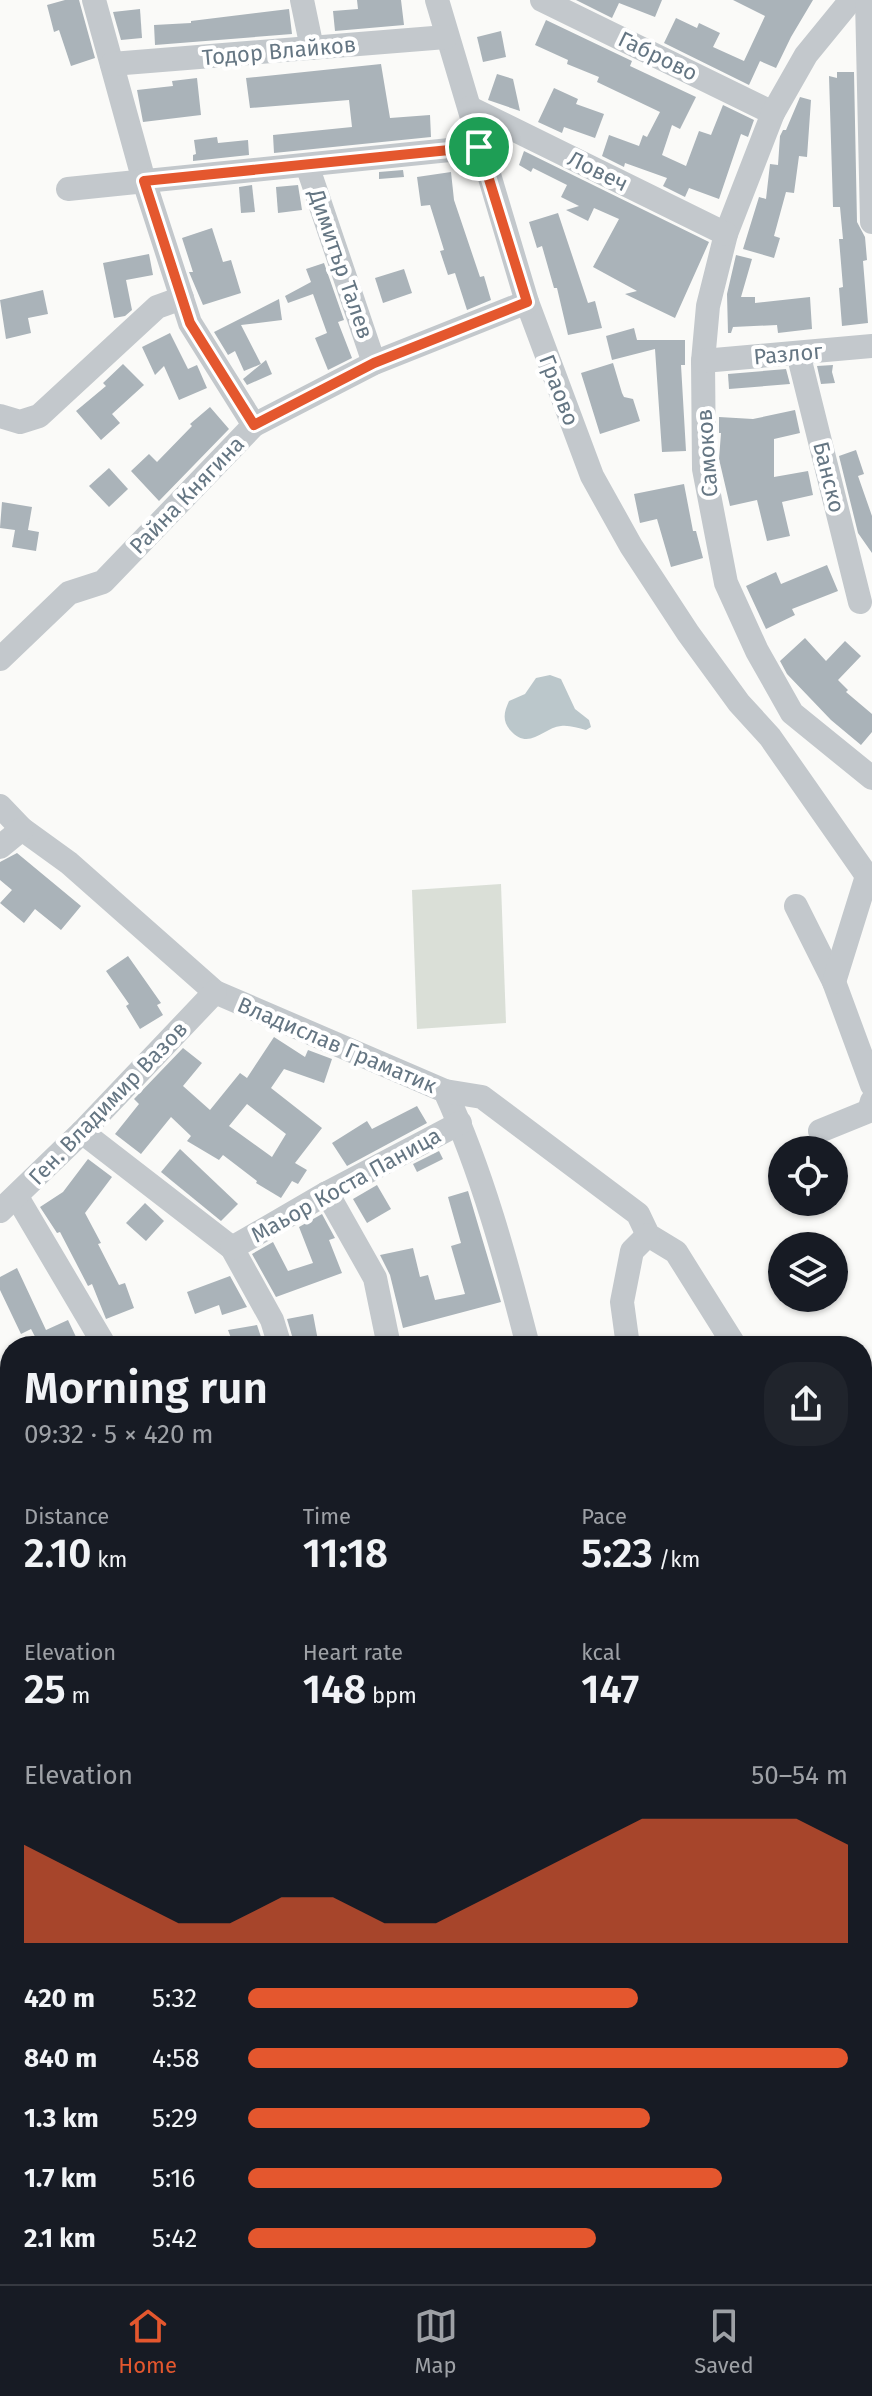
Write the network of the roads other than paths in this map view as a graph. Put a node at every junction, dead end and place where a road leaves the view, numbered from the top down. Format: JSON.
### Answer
{"nodes":[{"id":1,"x":94,"y":0,"type":"edge"},
{"id":2,"x":302,"y":0,"type":"edge"},
{"id":3,"x":437,"y":0,"type":"edge"},
{"id":4,"x":542,"y":0,"type":"edge"},
{"id":5,"x":851,"y":0,"type":"edge"},
{"id":6,"x":867,"y":0,"type":"edge"},
{"id":7,"x":446,"y":37,"type":"junction"},
{"id":8,"x":312,"y":48,"type":"junction"},
{"id":9,"x":112,"y":64,"type":"junction"},
{"id":10,"x":470,"y":108,"type":"junction"},
{"id":11,"x":773,"y":113,"type":"junction"},
{"id":12,"x":479,"y":147,"type":"junction"},
{"id":13,"x":307,"y":165,"type":"junction"},
{"id":14,"x":144,"y":181,"type":"junction"},
{"id":15,"x":68,"y":189,"type":"dead end"},
{"id":16,"x":871,"y":214,"type":"edge"},
{"id":17,"x":726,"y":234,"type":"junction"},
{"id":18,"x":182,"y":298,"type":"junction"},
{"id":19,"x":527,"y":302,"type":"junction"},
{"id":20,"x":872,"y":346,"type":"edge"},
{"id":21,"x":798,"y":353,"type":"junction"},
{"id":22,"x":703,"y":361,"type":"junction"},
{"id":23,"x":374,"y":363,"type":"junction"},
{"id":24,"x":0,"y":416,"type":"edge"},
{"id":25,"x":254,"y":425,"type":"junction"},
{"id":26,"x":860,"y":602,"type":"dead end"},
{"id":27,"x":0,"y":659,"type":"edge"},
{"id":28,"x":792,"y":713,"type":"junction"},
{"id":29,"x":770,"y":737,"type":"junction"},
{"id":30,"x":872,"y":778,"type":"edge"},
{"id":31,"x":0,"y":806,"type":"edge"},
{"id":32,"x":22,"y":829,"type":"junction"},
{"id":33,"x":0,"y":847,"type":"edge"},
{"id":34,"x":870,"y":880,"type":"edge"},
{"id":35,"x":796,"y":906,"type":"dead end"},
{"id":36,"x":834,"y":982,"type":"junction"},
{"id":37,"x":215,"y":992,"type":"junction"},
{"id":38,"x":872,"y":1085,"type":"edge"},
{"id":39,"x":445,"y":1091,"type":"junction"},
{"id":40,"x":872,"y":1101,"type":"edge"},
{"id":41,"x":460,"y":1123,"type":"junction"},
{"id":42,"x":820,"y":1131,"type":"dead end"},
{"id":43,"x":82,"y":1132,"type":"junction"},
{"id":44,"x":327,"y":1193,"type":"junction"},
{"id":45,"x":8,"y":1204,"type":"edge"},
{"id":46,"x":648,"y":1235,"type":"junction"},
{"id":47,"x":232,"y":1248,"type":"junction"},
{"id":48,"x":98,"y":1336,"type":"edge"},
{"id":49,"x":277,"y":1336,"type":"edge"},
{"id":50,"x":387,"y":1336,"type":"edge"},
{"id":51,"x":526,"y":1336,"type":"edge"},
{"id":52,"x":627,"y":1336,"type":"edge"},
{"id":53,"x":729,"y":1336,"type":"edge"}],
"edges":[{"from":1,"to":9,"type":"street"},
{"from":2,"to":8,"type":"street"},
{"from":3,"to":7,"type":"street","name":"Граово"},
{"from":4,"to":11,"type":"street","name":"Габрово"},
{"from":5,"to":11,"type":"street","name":"Самоков"},
{"from":6,"to":16,"type":"street"},
{"from":7,"to":8,"type":"street","name":"Тодор Влайков"},
{"from":7,"to":10,"type":"street","name":"Граово"},
{"from":8,"to":9,"type":"street","name":"Тодор Влайков"},
{"from":9,"to":14,"type":"street"},
{"from":10,"to":12,"type":"street","name":"Граово"},
{"from":10,"to":17,"type":"street","name":"Ловеч"},
{"from":11,"to":17,"type":"street","name":"Самоков"},
{"from":12,"to":13,"type":"street"},
{"from":12,"to":19,"type":"street","name":"Граово"},
{"from":13,"to":14,"type":"street"},
{"from":13,"to":23,"type":"street","name":"Димитър Талев"},
{"from":14,"to":15,"type":"street"},
{"from":14,"to":18,"type":"street"},
{"from":17,"to":22,"type":"street","name":"Самоков"},
{"from":18,"to":24,"type":"street"},
{"from":18,"to":25,"type":"street"},
{"from":19,"to":23,"type":"street","name":"Райна Княгина"},
{"from":19,"to":29,"type":"street","name":"Граово"},
{"from":20,"to":21,"type":"street","name":"Разлог"},
{"from":21,"to":22,"type":"street","name":"Разлог"},
{"from":21,"to":26,"type":"street","name":"Банско"},
{"from":22,"to":28,"type":"street","name":"Самоков"},
{"from":23,"to":25,"type":"street","name":"Райна Княгина"},
{"from":25,"to":27,"type":"street","name":"Райна Княгина"},
{"from":28,"to":29,"type":"street"},
{"from":28,"to":30,"type":"street"},
{"from":29,"to":34,"type":"street"},
{"from":31,"to":32,"type":"street"},
{"from":32,"to":33,"type":"street"},
{"from":32,"to":37,"type":"street","name":"Владислав Граматик"},
{"from":34,"to":36,"type":"street"},
{"from":35,"to":36,"type":"street"},
{"from":36,"to":38,"type":"street"},
{"from":37,"to":39,"type":"street","name":"Владислав Граматик"},
{"from":37,"to":43,"type":"street","name":"Ген. Владимир Вазов"},
{"from":39,"to":41,"type":"street","name":"Владислав Граматик"},
{"from":39,"to":46,"type":"street"},
{"from":40,"to":42,"type":"street"},
{"from":41,"to":44,"type":"street","name":"Маьор Коста Паница"},
{"from":41,"to":51,"type":"street","name":"Владислав Граматик"},
{"from":43,"to":45,"type":"street","name":"Ген. Владимир Вазов"},
{"from":43,"to":47,"type":"street"},
{"from":44,"to":47,"type":"street","name":"Маьор Коста Паница"},
{"from":44,"to":50,"type":"street"},
{"from":45,"to":48,"type":"street"},
{"from":46,"to":52,"type":"street"},
{"from":46,"to":53,"type":"street"},
{"from":47,"to":49,"type":"street"}]}
